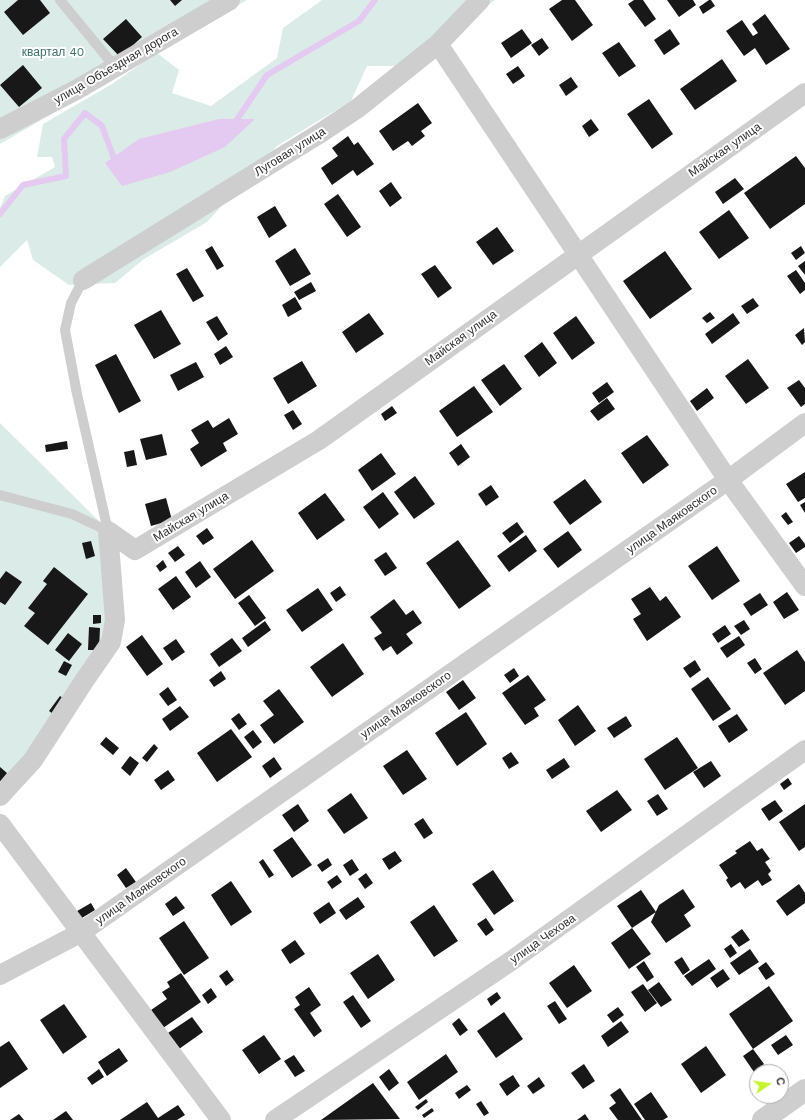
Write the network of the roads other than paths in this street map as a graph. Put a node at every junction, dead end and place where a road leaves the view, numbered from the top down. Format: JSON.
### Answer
{"nodes":[{"id":1,"x":60,"y":0,"type":"edge"},
{"id":2,"x":230,"y":0,"type":"edge"},
{"id":3,"x":480,"y":0,"type":"edge"},
{"id":4,"x":438,"y":44,"type":"junction"},
{"id":5,"x":115,"y":67,"type":"junction"},
{"id":6,"x":805,"y":93,"type":"edge"},
{"id":7,"x":0,"y":130,"type":"edge"},
{"id":8,"x":577,"y":254,"type":"junction"},
{"id":9,"x":83,"y":280,"type":"joint"},
{"id":10,"x":805,"y":423,"type":"edge"},
{"id":11,"x":728,"y":480,"type":"junction"},
{"id":12,"x":0,"y":495,"type":"edge"},
{"id":13,"x":108,"y":531,"type":"junction"},
{"id":14,"x":805,"y":586,"type":"edge"},
{"id":15,"x":805,"y":750,"type":"edge"},
{"id":16,"x":0,"y":796,"type":"edge"},
{"id":17,"x":0,"y":824,"type":"edge"},
{"id":18,"x":80,"y":933,"type":"junction"},
{"id":19,"x":0,"y":975,"type":"edge"},
{"id":20,"x":805,"y":1090,"type":"edge"},
{"id":21,"x":221,"y":1120,"type":"edge"},
{"id":22,"x":276,"y":1120,"type":"edge"},
{"id":23,"x":763,"y":1120,"type":"edge"}],
"edges":[{"from":1,"to":5,"type":"lane"},
{"from":2,"to":5,"type":"street","name":"улица Объездная дорога"},
{"from":3,"to":4,"type":"street","name":"Луговая улица"},
{"from":4,"to":8,"type":"street"},
{"from":4,"to":9,"type":"street","name":"Луговая улица"},
{"from":5,"to":7,"type":"street","name":"улица Объездная дорога"},
{"from":6,"to":8,"type":"street","name":"Майская улица"},
{"from":8,"to":11,"type":"street"},
{"from":8,"to":13,"type":"street","name":"Майская улица"},
{"from":9,"to":13,"type":"lane"},
{"from":10,"to":11,"type":"street","name":"улица Маяковского"},
{"from":11,"to":14,"type":"street"},
{"from":11,"to":18,"type":"street","name":"улица Маяковского"},
{"from":12,"to":13,"type":"lane"},
{"from":13,"to":16,"type":"street"},
{"from":15,"to":22,"type":"street","name":"улица Чехова"},
{"from":17,"to":18,"type":"street"},
{"from":18,"to":19,"type":"street","name":"улица Маяковского"},
{"from":18,"to":21,"type":"street"},
{"from":20,"to":23,"type":"street"}]}
